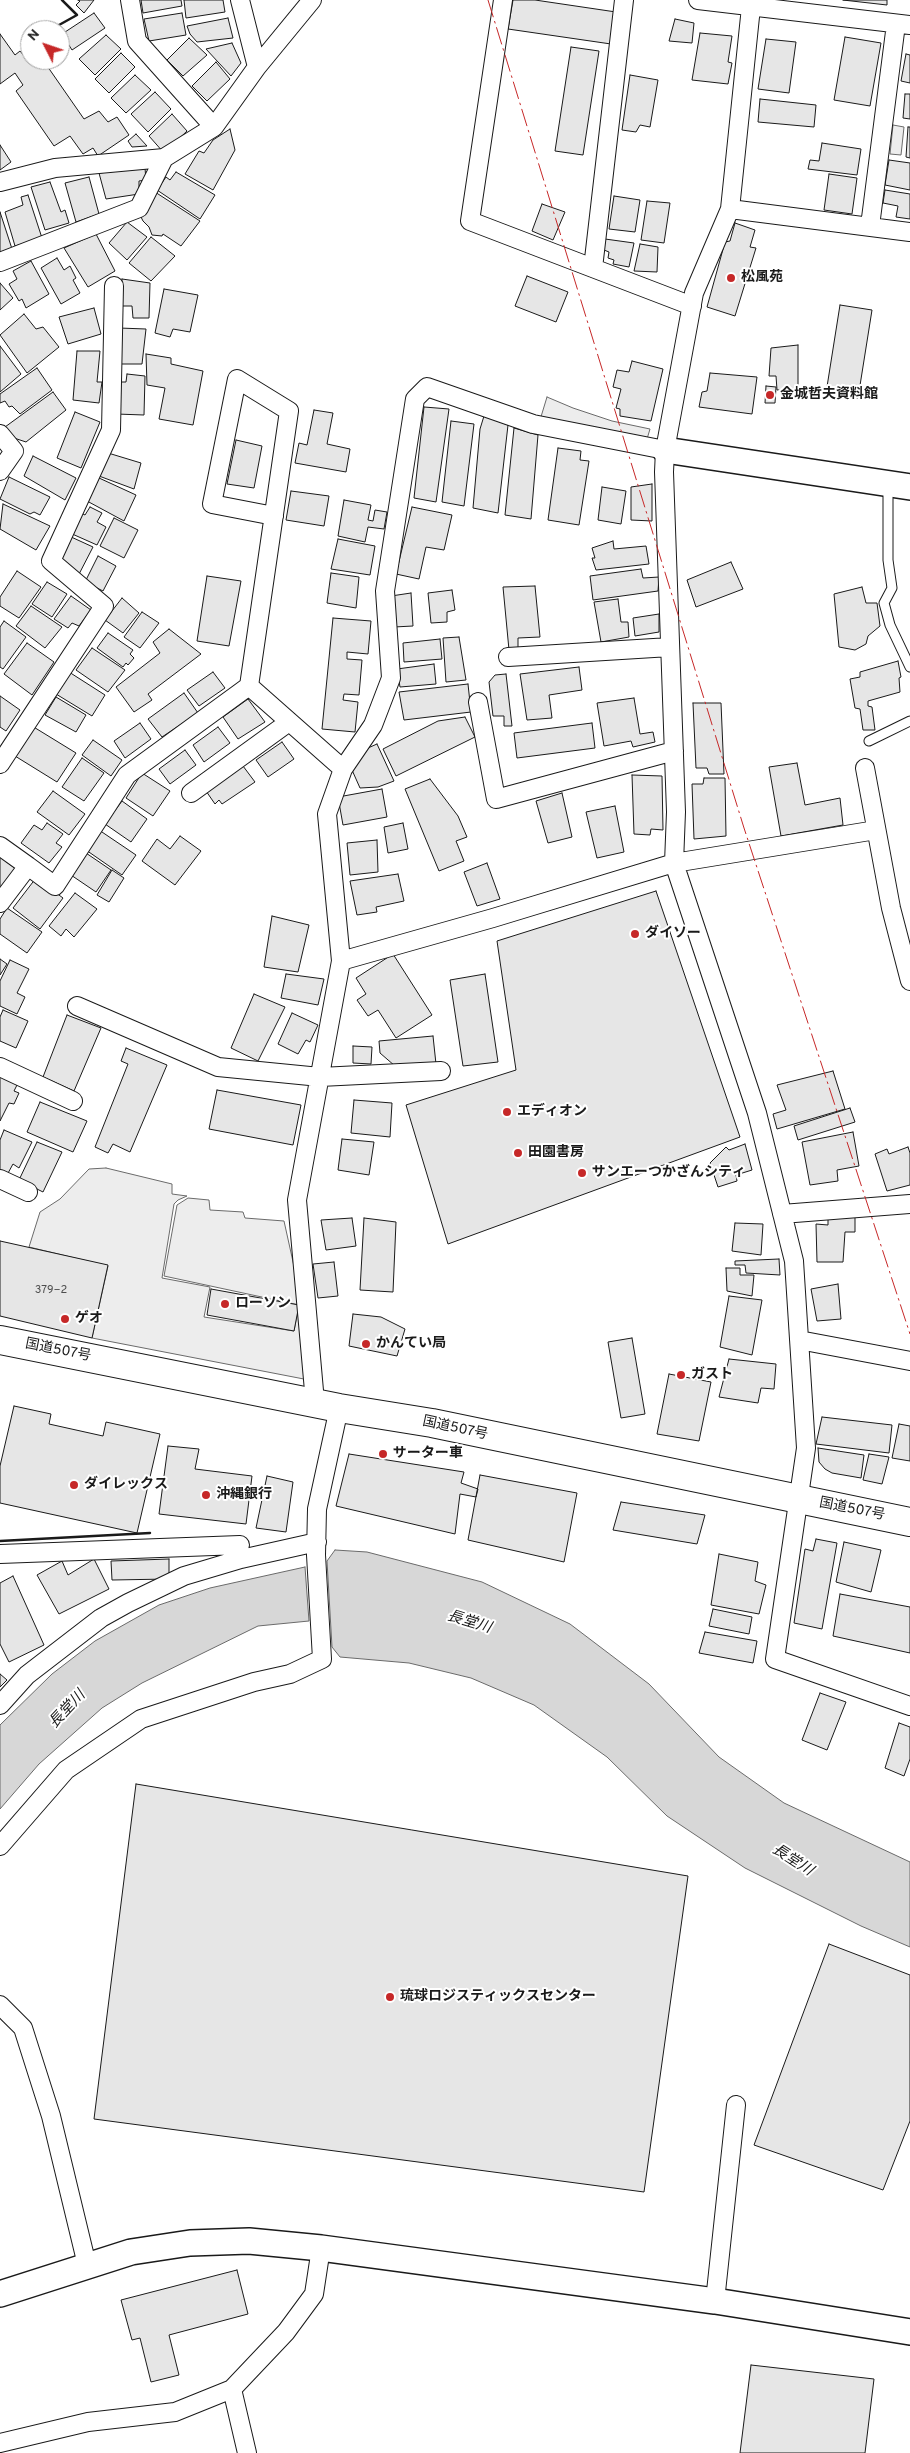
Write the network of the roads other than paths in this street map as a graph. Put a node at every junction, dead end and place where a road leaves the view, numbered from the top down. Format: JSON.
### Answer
{"nodes":[{"id":1,"x":130,"y":0,"type":"edge"},
{"id":2,"x":240,"y":0,"type":"edge"},
{"id":3,"x":312,"y":0,"type":"edge"},
{"id":4,"x":504,"y":0,"type":"edge"},
{"id":5,"x":624,"y":0,"type":"edge"},
{"id":6,"x":698,"y":0,"type":"edge"},
{"id":7,"x":751,"y":6,"type":"junction"},
{"id":8,"x":903,"y":24,"type":"edge"},
{"id":9,"x":257,"y":67,"type":"junction"},
{"id":10,"x":214,"y":127,"type":"junction"},
{"id":11,"x":164,"y":158,"type":"junction"},
{"id":12,"x":0,"y":182,"type":"edge"},
{"id":13,"x":730,"y":209,"type":"junction"},
{"id":14,"x":870,"y":226,"type":"junction"},
{"id":15,"x":910,"y":232,"type":"edge"},
{"id":16,"x":0,"y":262,"type":"edge"},
{"id":17,"x":593,"y":268,"type":"junction"},
{"id":18,"x":114,"y":286,"type":"dead end"},
{"id":19,"x":692,"y":306,"type":"junction"},
{"id":20,"x":0,"y":434,"type":"edge"},
{"id":21,"x":665,"y":450,"type":"junction"},
{"id":22,"x":0,"y":471,"type":"edge"},
{"id":23,"x":899,"y":485,"type":"edge"},
{"id":24,"x":274,"y":516,"type":"junction"},
{"id":25,"x":670,"y":647,"type":"junction"},
{"id":26,"x":508,"y":657,"type":"dead end"},
{"id":27,"x":910,"y":667,"type":"edge"},
{"id":28,"x":249,"y":686,"type":"junction"},
{"id":29,"x":478,"y":702,"type":"dead end"},
{"id":30,"x":910,"y":721,"type":"edge"},
{"id":31,"x":289,"y":722,"type":"junction"},
{"id":32,"x":869,"y":740,"type":"dead end"},
{"id":33,"x":674,"y":751,"type":"junction"},
{"id":34,"x":0,"y":764,"type":"edge"},
{"id":35,"x":865,"y":768,"type":"dead end"},
{"id":36,"x":343,"y":770,"type":"junction"},
{"id":37,"x":191,"y":793,"type":"dead end"},
{"id":38,"x":876,"y":830,"type":"junction"},
{"id":39,"x":0,"y":846,"type":"edge"},
{"id":40,"x":674,"y":862,"type":"junction"},
{"id":41,"x":28,"y":866,"type":"junction"},
{"id":42,"x":0,"y":903,"type":"edge"},
{"id":43,"x":341,"y":961,"type":"junction"},
{"id":44,"x":910,"y":980,"type":"edge"},
{"id":45,"x":77,"y":1006,"type":"dead end"},
{"id":46,"x":0,"y":1066,"type":"edge"},
{"id":47,"x":441,"y":1070,"type":"dead end"},
{"id":48,"x":320,"y":1077,"type":"junction"},
{"id":49,"x":72,"y":1101,"type":"dead end"},
{"id":50,"x":0,"y":1179,"type":"edge"},
{"id":51,"x":28,"y":1192,"type":"dead end"},
{"id":52,"x":910,"y":1204,"type":"edge"},
{"id":53,"x":782,"y":1214,"type":"junction"},
{"id":54,"x":0,"y":1340,"type":"edge"},
{"id":55,"x":799,"y":1340,"type":"junction"},
{"id":56,"x":910,"y":1361,"type":"edge"},
{"id":57,"x":327,"y":1405,"type":"junction"},
{"id":58,"x":798,"y":1500,"type":"junction"},
{"id":59,"x":910,"y":1522,"type":"edge"},
{"id":60,"x":240,"y":1545,"type":"dead end"},
{"id":61,"x":317,"y":1549,"type":"junction"},
{"id":62,"x":0,"y":1554,"type":"edge"},
{"id":63,"x":0,"y":1705,"type":"edge"},
{"id":64,"x":910,"y":1706,"type":"edge"},
{"id":65,"x":0,"y":1846,"type":"edge"},
{"id":66,"x":0,"y":2005,"type":"edge"},
{"id":67,"x":736,"y":2105,"type":"dead end"},
{"id":68,"x":321,"y":2248,"type":"junction"},
{"id":69,"x":87,"y":2265,"type":"junction"},
{"id":70,"x":0,"y":2294,"type":"edge"},
{"id":71,"x":714,"y":2301,"type":"junction"},
{"id":72,"x":910,"y":2332,"type":"edge"},
{"id":73,"x":232,"y":2389,"type":"junction"},
{"id":74,"x":0,"y":2443,"type":"edge"},
{"id":75,"x":247,"y":2453,"type":"edge"}],
"edges":[{"from":1,"to":10,"type":"street"},
{"from":2,"to":9,"type":"street"},
{"from":3,"to":9,"type":"street"},
{"from":4,"to":17,"type":"street"},
{"from":5,"to":17,"type":"street"},
{"from":6,"to":7,"type":"street"},
{"from":7,"to":8,"type":"street"},
{"from":7,"to":13,"type":"street"},
{"from":8,"to":14,"type":"street"},
{"from":9,"to":10,"type":"street"},
{"from":10,"to":11,"type":"street"},
{"from":11,"to":12,"type":"street"},
{"from":11,"to":16,"type":"street"},
{"from":13,"to":14,"type":"street"},
{"from":13,"to":19,"type":"street"},
{"from":14,"to":15,"type":"street"},
{"from":17,"to":19,"type":"street"},
{"from":18,"to":34,"type":"street"},
{"from":19,"to":21,"type":"street"},
{"from":20,"to":22,"type":"street"},
{"from":21,"to":23,"type":"street"},
{"from":21,"to":25,"type":"street"},
{"from":21,"to":36,"type":"street"},
{"from":23,"to":27,"type":"lane"},
{"from":24,"to":24,"type":"street"},
{"from":24,"to":28,"type":"street"},
{"from":25,"to":26,"type":"street"},
{"from":25,"to":33,"type":"street"},
{"from":28,"to":31,"type":"street"},
{"from":28,"to":41,"type":"street"},
{"from":29,"to":33,"type":"street"},
{"from":30,"to":32,"type":"lane"},
{"from":31,"to":36,"type":"street"},
{"from":31,"to":37,"type":"street"},
{"from":33,"to":40,"type":"street"},
{"from":35,"to":38,"type":"street"},
{"from":36,"to":43,"type":"street"},
{"from":38,"to":40,"type":"street"},
{"from":38,"to":44,"type":"street"},
{"from":39,"to":41,"type":"street"},
{"from":40,"to":43,"type":"street"},
{"from":40,"to":53,"type":"street"},
{"from":41,"to":42,"type":"street"},
{"from":43,"to":48,"type":"street"},
{"from":45,"to":48,"type":"street"},
{"from":46,"to":49,"type":"street"},
{"from":47,"to":48,"type":"street"},
{"from":48,"to":57,"type":"street"},
{"from":50,"to":51,"type":"street"},
{"from":52,"to":53,"type":"street"},
{"from":53,"to":55,"type":"street"},
{"from":54,"to":57,"type":"highway","name":"国道507号"},
{"from":55,"to":56,"type":"street"},
{"from":55,"to":58,"type":"street"},
{"from":57,"to":58,"type":"highway","name":"国道507号"},
{"from":57,"to":61,"type":"street"},
{"from":58,"to":59,"type":"highway","name":"国道507号"},
{"from":58,"to":64,"type":"street"},
{"from":60,"to":62,"type":"street"},
{"from":61,"to":63,"type":"street"},
{"from":61,"to":65,"type":"street"},
{"from":66,"to":69,"type":"street"},
{"from":67,"to":71,"type":"street"},
{"from":68,"to":69,"type":"street"},
{"from":68,"to":71,"type":"street"},
{"from":68,"to":73,"type":"street"},
{"from":69,"to":70,"type":"street"},
{"from":71,"to":72,"type":"street"},
{"from":73,"to":74,"type":"street"},
{"from":73,"to":75,"type":"street"}]}
